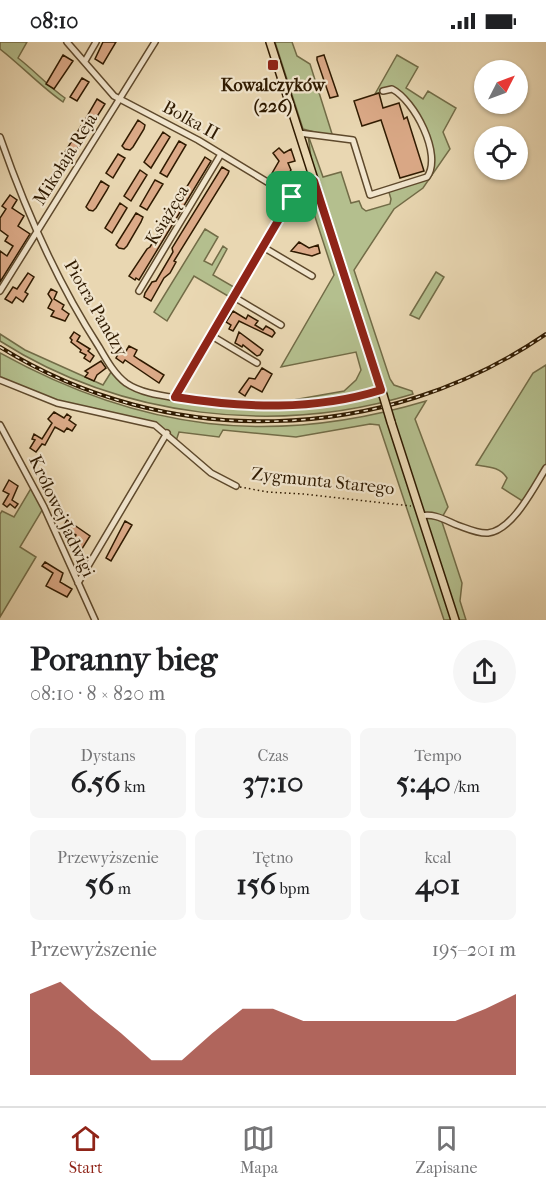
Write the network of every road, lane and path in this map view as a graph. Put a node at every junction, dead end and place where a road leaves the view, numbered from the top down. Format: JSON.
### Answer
{"nodes":[{"id":1,"x":67,"y":42,"type":"edge"},
{"id":2,"x":96,"y":42,"type":"edge"},
{"id":3,"x":155,"y":42,"type":"edge"},
{"id":4,"x":270,"y":42,"type":"edge"},
{"id":5,"x":85,"y":61,"type":"junction"},
{"id":6,"x":382,"y":91,"type":"dead end"},
{"id":7,"x":119,"y":100,"type":"junction"},
{"id":8,"x":299,"y":133,"type":"junction"},
{"id":9,"x":0,"y":137,"type":"edge"},
{"id":10,"x":221,"y":154,"type":"junction"},
{"id":11,"x":314,"y":181,"type":"junction"},
{"id":12,"x":292,"y":197,"type":"junction"},
{"id":13,"x":38,"y":231,"type":"junction"},
{"id":14,"x":263,"y":247,"type":"junction"},
{"id":15,"x":312,"y":276,"type":"dead end"},
{"id":16,"x":0,"y":291,"type":"edge"},
{"id":17,"x":139,"y":291,"type":"dead end"},
{"id":18,"x":234,"y":297,"type":"junction"},
{"id":19,"x":281,"y":325,"type":"dead end"},
{"id":20,"x":212,"y":336,"type":"junction"},
{"id":21,"x":257,"y":363,"type":"dead end"},
{"id":22,"x":0,"y":380,"type":"edge"},
{"id":23,"x":382,"y":392,"type":"junction"},
{"id":24,"x":175,"y":397,"type":"junction"},
{"id":25,"x":0,"y":425,"type":"edge"},
{"id":26,"x":167,"y":433,"type":"junction"},
{"id":27,"x":546,"y":468,"type":"edge"},
{"id":28,"x":236,"y":486,"type":"joint"},
{"id":29,"x":418,"y":507,"type":"junction"},
{"id":30,"x":421,"y":516,"type":"junction"},
{"id":31,"x":78,"y":583,"type":"junction"},
{"id":32,"x":95,"y":620,"type":"edge"},
{"id":33,"x":454,"y":620,"type":"edge"}],
"edges":[{"from":1,"to":5,"type":"street","name":"Bolka II"},
{"from":2,"to":5,"type":"street"},
{"from":3,"to":7,"type":"street","name":"Mikołaja Reja"},
{"from":4,"to":8,"type":"main road"},
{"from":5,"to":7,"type":"street","name":"Bolka II"},
{"from":6,"to":8,"type":"street"},
{"from":7,"to":10,"type":"street","name":"Bolka II"},
{"from":7,"to":13,"type":"street","name":"Mikołaja Reja"},
{"from":8,"to":11,"type":"main road"},
{"from":9,"to":13,"type":"street","name":"Piotra Pandzy"},
{"from":10,"to":12,"type":"street","name":"Bolka II"},
{"from":10,"to":17,"type":"street","name":"Książęca"},
{"from":11,"to":12,"type":"street"},
{"from":11,"to":23,"type":"main road"},
{"from":12,"to":14,"type":"street"},
{"from":13,"to":16,"type":"street","name":"Mikołaja Reja"},
{"from":13,"to":24,"type":"street","name":"Piotra Pandzy"},
{"from":14,"to":15,"type":"street"},
{"from":14,"to":18,"type":"street"},
{"from":18,"to":19,"type":"street"},
{"from":18,"to":20,"type":"street"},
{"from":20,"to":21,"type":"street"},
{"from":20,"to":24,"type":"street"},
{"from":22,"to":26,"type":"street","name":"Zygmunta Starego"},
{"from":23,"to":24,"type":"street","name":"Piotra Pandzy"},
{"from":23,"to":29,"type":"main road","bridge":true},
{"from":25,"to":31,"type":"street","name":"Królowej Jadwigi"},
{"from":26,"to":28,"type":"street","name":"Zygmunta Starego"},
{"from":26,"to":31,"type":"street"},
{"from":27,"to":30,"type":"street"},
{"from":28,"to":29,"type":"path","name":"Zygmunta Starego"},
{"from":29,"to":30,"type":"main road"},
{"from":30,"to":33,"type":"main road"},
{"from":31,"to":32,"type":"street","name":"Królowej Jadwigi"}]}
